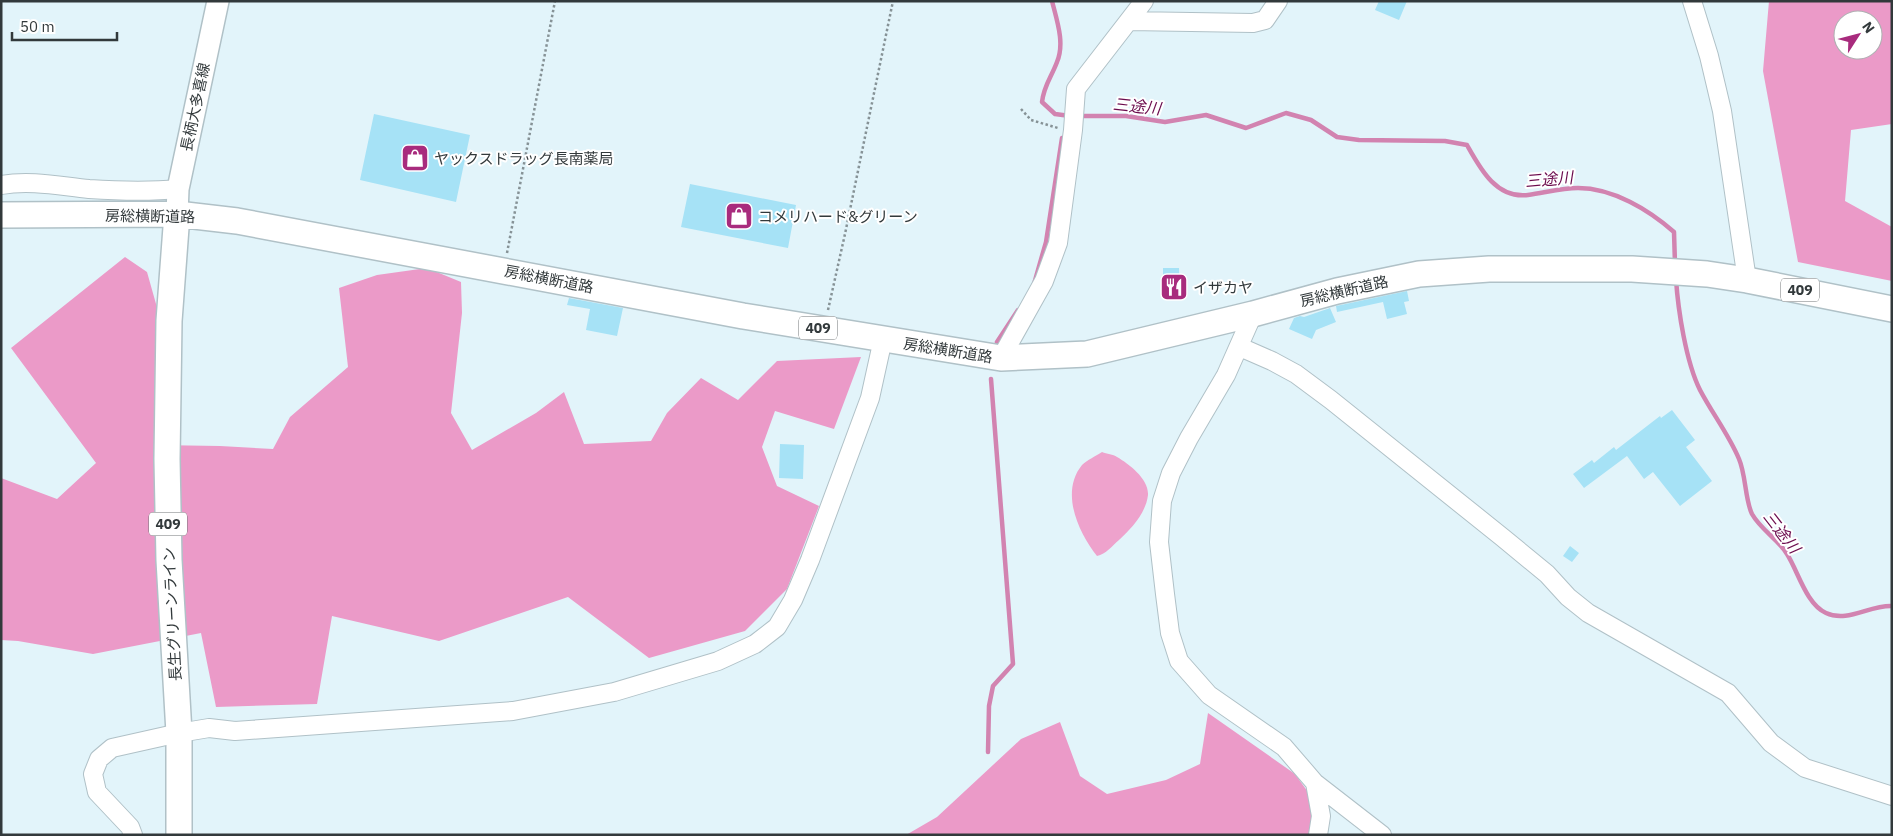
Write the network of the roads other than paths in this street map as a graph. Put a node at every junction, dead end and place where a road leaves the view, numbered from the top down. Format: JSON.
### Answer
{"nodes":[{"id":1,"x":218,"y":1,"type":"edge"},
{"id":2,"x":1144,"y":1,"type":"edge"},
{"id":3,"x":1278,"y":1,"type":"edge"},
{"id":4,"x":1692,"y":1,"type":"edge"},
{"id":5,"x":1129,"y":21,"type":"junction"},
{"id":6,"x":1,"y":186,"type":"edge"},
{"id":7,"x":178,"y":189,"type":"junction"},
{"id":8,"x":1,"y":214,"type":"edge"},
{"id":9,"x":177,"y":214,"type":"junction"},
{"id":10,"x":1747,"y":280,"type":"junction"},
{"id":11,"x":1892,"y":310,"type":"edge"},
{"id":12,"x":1253,"y":314,"type":"junction"},
{"id":13,"x":883,"y":339,"type":"junction"},
{"id":14,"x":1240,"y":347,"type":"junction"},
{"id":15,"x":1001,"y":358,"type":"junction"},
{"id":16,"x":179,"y":733,"type":"junction"},
{"id":17,"x":1315,"y":783,"type":"junction"},
{"id":18,"x":1892,"y":796,"type":"edge"},
{"id":19,"x":134,"y":835,"type":"edge"},
{"id":20,"x":179,"y":835,"type":"edge"},
{"id":21,"x":1318,"y":835,"type":"edge"},
{"id":22,"x":1382,"y":835,"type":"edge"}],
"edges":[{"from":1,"to":7,"type":"main road","name":"長柄大多喜線"},
{"from":2,"to":5,"type":"street"},
{"from":3,"to":5,"type":"street"},
{"from":4,"to":10,"type":"street"},
{"from":5,"to":15,"type":"street"},
{"from":6,"to":7,"type":"street"},
{"from":7,"to":9,"type":"main road","name":"長柄大多喜線"},
{"from":8,"to":9,"type":"highway","name":"房総横断道路","number":"409"},
{"from":9,"to":13,"type":"highway","name":"房総横断道路","number":"409"},
{"from":9,"to":16,"type":"highway","name":"長生グリーンライン","number":"409"},
{"from":10,"to":11,"type":"highway","name":"房総横断道路","number":"409"},
{"from":10,"to":12,"type":"highway","name":"房総横断道路","number":"409"},
{"from":12,"to":14,"type":"street"},
{"from":12,"to":15,"type":"highway","name":"房総横断道路","number":"409"},
{"from":13,"to":15,"type":"highway","name":"房総横断道路","number":"409"},
{"from":13,"to":16,"type":"street"},
{"from":14,"to":17,"type":"street"},
{"from":14,"to":18,"type":"street"},
{"from":16,"to":19,"type":"street"},
{"from":16,"to":20,"type":"highway","name":"長生グリーンライン","number":"409"},
{"from":17,"to":21,"type":"street"},
{"from":17,"to":22,"type":"street"}]}
